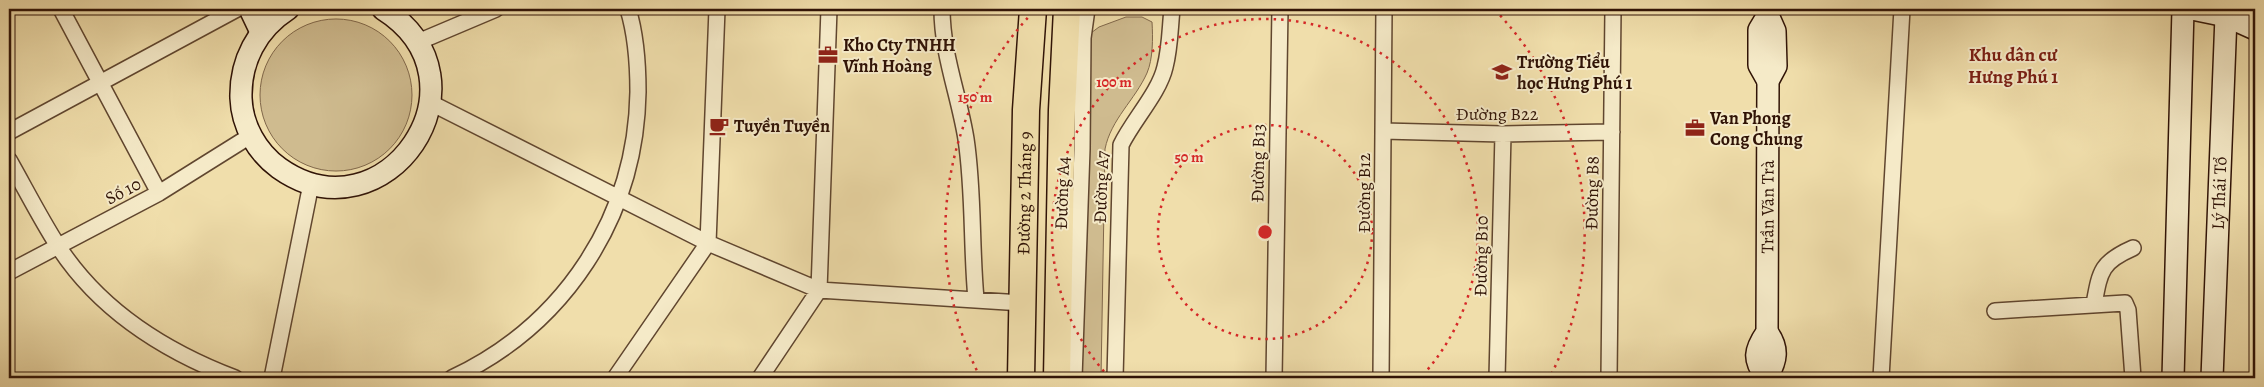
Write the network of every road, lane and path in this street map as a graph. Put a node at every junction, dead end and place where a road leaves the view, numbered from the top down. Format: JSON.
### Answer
{"nodes":[{"id":1,"x":61,"y":9,"type":"edge"},
{"id":2,"x":237,"y":9,"type":"edge"},
{"id":3,"x":250,"y":9,"type":"edge"},
{"id":4,"x":288,"y":9,"type":"edge"},
{"id":5,"x":383,"y":9,"type":"edge"},
{"id":6,"x":496,"y":9,"type":"edge"},
{"id":7,"x":628,"y":9,"type":"edge"},
{"id":8,"x":716,"y":9,"type":"edge"},
{"id":9,"x":829,"y":9,"type":"edge"},
{"id":10,"x":942,"y":9,"type":"edge"},
{"id":11,"x":1034,"y":9,"type":"edge"},
{"id":12,"x":1067,"y":9,"type":"edge"},
{"id":13,"x":1088,"y":9,"type":"edge"},
{"id":14,"x":1172,"y":9,"type":"edge"},
{"id":15,"x":1280,"y":9,"type":"edge"},
{"id":16,"x":1384,"y":9,"type":"edge"},
{"id":17,"x":1613,"y":9,"type":"edge"},
{"id":18,"x":1902,"y":9,"type":"edge"},
{"id":19,"x":2183,"y":9,"type":"edge"},
{"id":20,"x":2192,"y":9,"type":"edge"},
{"id":21,"x":1769,"y":12,"type":"edge"},
{"id":22,"x":2227,"y":13,"type":"edge"},
{"id":23,"x":2255,"y":28,"type":"edge"},
{"id":24,"x":261,"y":32,"type":"junction"},
{"id":25,"x":418,"y":42,"type":"junction"},
{"id":26,"x":100,"y":83,"type":"junction"},
{"id":27,"x":430,"y":103,"type":"junction"},
{"id":28,"x":1383,"y":131,"type":"junction"},
{"id":29,"x":9,"y":132,"type":"edge"},
{"id":30,"x":1612,"y":132,"type":"junction"},
{"id":31,"x":1503,"y":134,"type":"junction"},
{"id":32,"x":250,"y":136,"type":"junction"},
{"id":33,"x":9,"y":160,"type":"edge"},
{"id":34,"x":311,"y":184,"type":"junction"},
{"id":35,"x":159,"y":193,"type":"junction"},
{"id":36,"x":620,"y":197,"type":"junction"},
{"id":37,"x":708,"y":243,"type":"junction"},
{"id":38,"x":59,"y":247,"type":"junction"},
{"id":39,"x":2133,"y":248,"type":"dead end"},
{"id":40,"x":9,"y":272,"type":"edge"},
{"id":41,"x":819,"y":290,"type":"junction"},
{"id":42,"x":976,"y":299,"type":"junction"},
{"id":43,"x":1023,"y":303,"type":"junction"},
{"id":44,"x":2094,"y":304,"type":"junction"},
{"id":45,"x":1994,"y":311,"type":"dead end"},
{"id":46,"x":235,"y":378,"type":"edge"},
{"id":47,"x":272,"y":378,"type":"edge"},
{"id":48,"x":452,"y":378,"type":"edge"},
{"id":49,"x":615,"y":378,"type":"edge"},
{"id":50,"x":760,"y":378,"type":"edge"},
{"id":51,"x":1022,"y":378,"type":"edge"},
{"id":52,"x":1057,"y":378,"type":"edge"},
{"id":53,"x":1074,"y":378,"type":"edge"},
{"id":54,"x":1115,"y":378,"type":"edge"},
{"id":55,"x":1274,"y":378,"type":"edge"},
{"id":56,"x":1381,"y":378,"type":"edge"},
{"id":57,"x":1497,"y":378,"type":"edge"},
{"id":58,"x":1609,"y":378,"type":"edge"},
{"id":59,"x":1766,"y":378,"type":"edge"},
{"id":60,"x":1880,"y":378,"type":"edge"},
{"id":61,"x":2133,"y":378,"type":"edge"},
{"id":62,"x":2173,"y":378,"type":"edge"},
{"id":63,"x":2212,"y":378,"type":"edge"}],
"edges":[{"from":1,"to":26,"type":"street"},
{"from":2,"to":26,"type":"street"},
{"from":3,"to":24,"type":"street"},
{"from":4,"to":24,"type":"street"},
{"from":5,"to":25,"type":"street"},
{"from":6,"to":25,"type":"street"},
{"from":7,"to":36,"type":"street"},
{"from":8,"to":37,"type":"street"},
{"from":9,"to":41,"type":"street"},
{"from":10,"to":42,"type":"street"},
{"from":11,"to":43,"type":"highway","name":"Đường 2 Tháng 9"},
{"from":12,"to":52,"type":"highway","name":"Đường 2 Tháng 9"},
{"from":13,"to":53,"type":"street","name":"Đường A4"},
{"from":14,"to":54,"type":"street","name":"Đường A7"},
{"from":15,"to":55,"type":"street","name":"Đường B13"},
{"from":16,"to":28,"type":"street","name":"Đường B12"},
{"from":17,"to":30,"type":"street","name":"Đường B8"},
{"from":18,"to":60,"type":"street"},
{"from":19,"to":62,"type":"street"},
{"from":20,"to":22,"type":"street"},
{"from":21,"to":59,"type":"street","name":"Trần Văn Trà"},
{"from":22,"to":23,"type":"street"},
{"from":22,"to":63,"type":"street","name":"Lý Thái Tổ"},
{"from":24,"to":32,"type":"street"},
{"from":25,"to":27,"type":"street"},
{"from":26,"to":29,"type":"street"},
{"from":26,"to":35,"type":"street"},
{"from":27,"to":34,"type":"street"},
{"from":27,"to":36,"type":"street"},
{"from":28,"to":31,"type":"street","name":"Đường B22"},
{"from":28,"to":56,"type":"street","name":"Đường B12"},
{"from":30,"to":31,"type":"street","name":"Đường B22"},
{"from":30,"to":58,"type":"street","name":"Đường B8"},
{"from":31,"to":57,"type":"street","name":"Đường B10"},
{"from":32,"to":34,"type":"street"},
{"from":32,"to":35,"type":"street","name":"Số 10"},
{"from":33,"to":38,"type":"street"},
{"from":34,"to":47,"type":"street"},
{"from":35,"to":38,"type":"street","name":"Số 10"},
{"from":36,"to":37,"type":"street"},
{"from":36,"to":48,"type":"street"},
{"from":37,"to":41,"type":"street"},
{"from":37,"to":49,"type":"street"},
{"from":38,"to":40,"type":"street","name":"Số 10"},
{"from":38,"to":46,"type":"street"},
{"from":39,"to":44,"type":"street"},
{"from":41,"to":42,"type":"street"},
{"from":41,"to":50,"type":"street"},
{"from":42,"to":43,"type":"street"},
{"from":43,"to":51,"type":"highway","name":"Đường 2 Tháng 9"},
{"from":44,"to":45,"type":"street"},
{"from":44,"to":61,"type":"street"}]}
